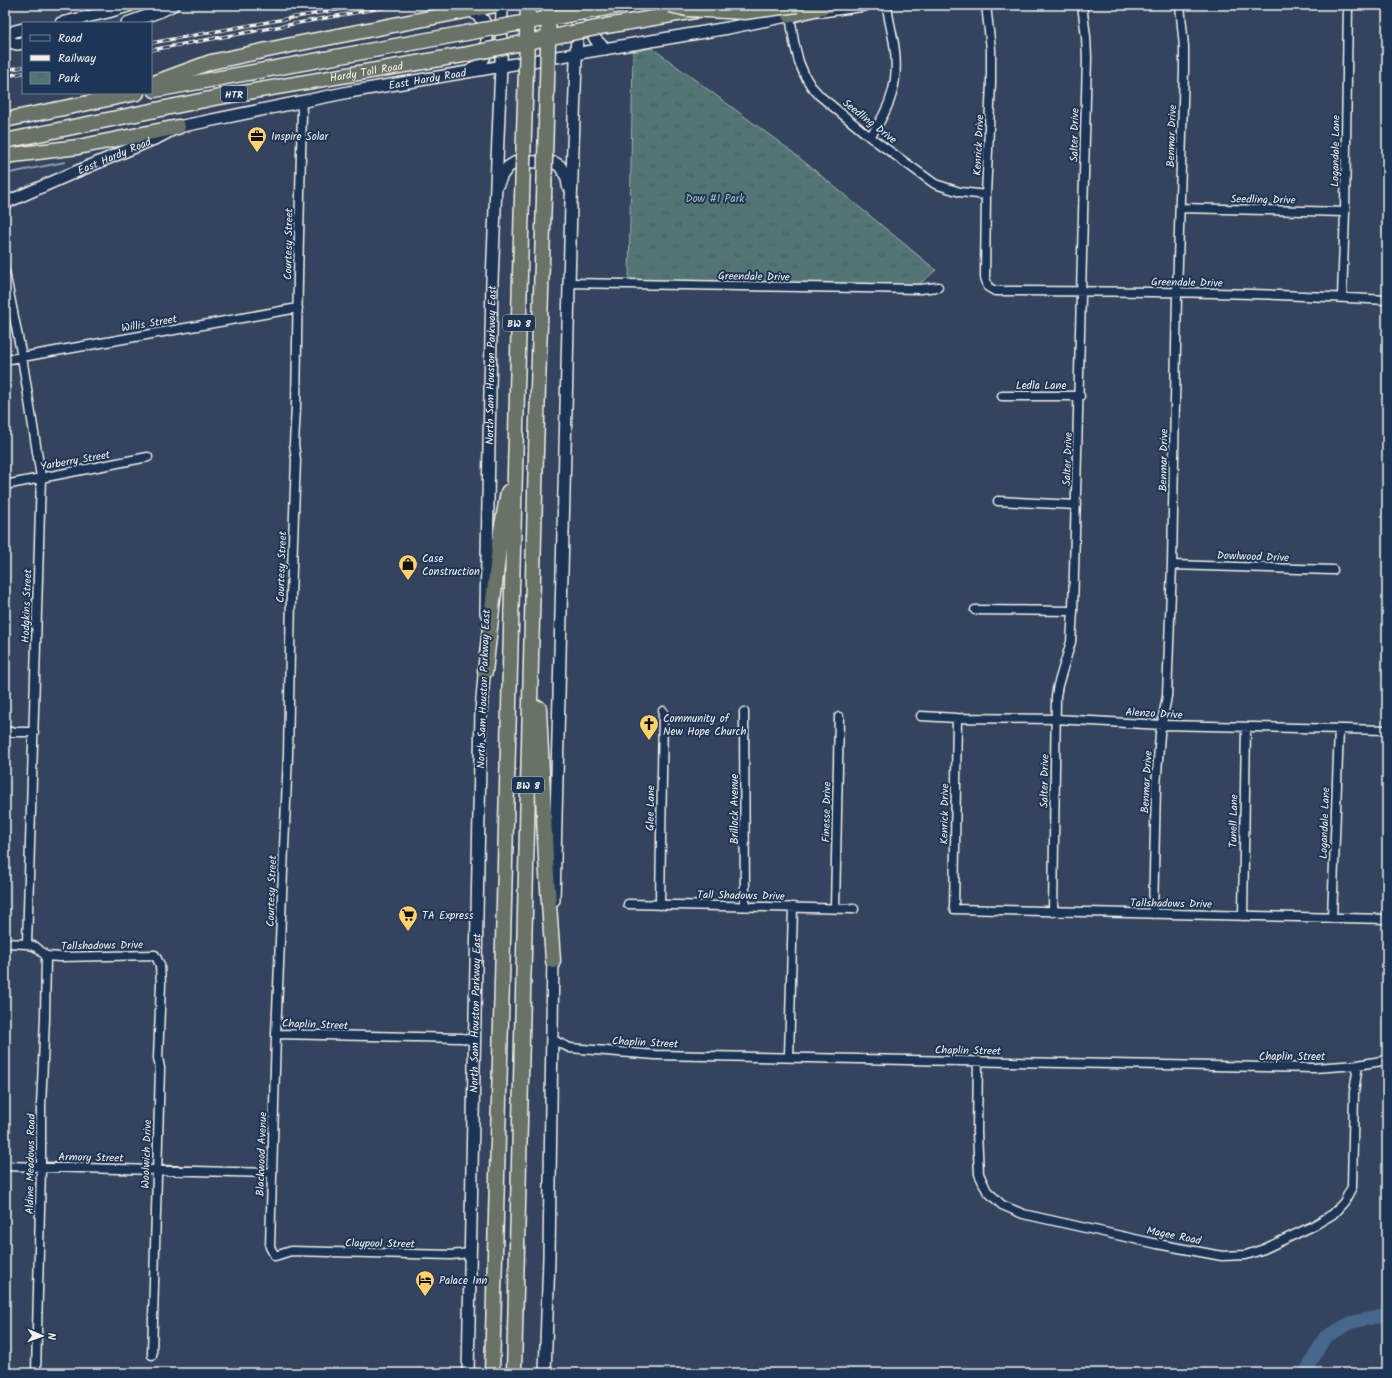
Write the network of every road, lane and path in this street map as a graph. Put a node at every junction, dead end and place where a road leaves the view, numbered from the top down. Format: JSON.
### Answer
{"nodes":[{"id":1,"x":131,"y":5,"type":"edge"},
{"id":2,"x":137,"y":5,"type":"edge"},
{"id":3,"x":173,"y":5,"type":"edge"},
{"id":4,"x":496,"y":5,"type":"edge"},
{"id":5,"x":502,"y":5,"type":"edge"},
{"id":6,"x":528,"y":5,"type":"edge"},
{"id":7,"x":549,"y":5,"type":"edge"},
{"id":8,"x":578,"y":5,"type":"edge"},
{"id":9,"x":593,"y":5,"type":"edge"},
{"id":10,"x":622,"y":5,"type":"edge"},
{"id":11,"x":670,"y":5,"type":"edge"},
{"id":12,"x":729,"y":5,"type":"edge"},
{"id":13,"x":831,"y":5,"type":"edge"},
{"id":14,"x":865,"y":5,"type":"edge"},
{"id":15,"x":887,"y":5,"type":"edge"},
{"id":16,"x":986,"y":5,"type":"edge"},
{"id":17,"x":1082,"y":5,"type":"edge"},
{"id":18,"x":1180,"y":5,"type":"edge"},
{"id":19,"x":1348,"y":5,"type":"edge"},
{"id":20,"x":471,"y":10,"type":"junction"},
{"id":21,"x":794,"y":10,"type":"edge"},
{"id":22,"x":133,"y":21,"type":"edge"},
{"id":23,"x":64,"y":22,"type":"edge"},
{"id":24,"x":22,"y":29,"type":"edge"},
{"id":25,"x":5,"y":37,"type":"edge"},
{"id":26,"x":5,"y":41,"type":"edge"},
{"id":27,"x":22,"y":43,"type":"edge"},
{"id":28,"x":605,"y":49,"type":"junction"},
{"id":29,"x":576,"y":54,"type":"junction"},
{"id":30,"x":501,"y":66,"type":"junction"},
{"id":31,"x":470,"y":71,"type":"junction"},
{"id":32,"x":152,"y":84,"type":"edge"},
{"id":33,"x":152,"y":90,"type":"edge"},
{"id":34,"x":122,"y":95,"type":"edge"},
{"id":35,"x":301,"y":102,"type":"junction"},
{"id":36,"x":5,"y":120,"type":"edge"},
{"id":37,"x":178,"y":127,"type":"junction"},
{"id":38,"x":870,"y":137,"type":"junction"},
{"id":39,"x":5,"y":141,"type":"edge"},
{"id":40,"x":5,"y":156,"type":"edge"},
{"id":41,"x":496,"y":191,"type":"junction"},
{"id":42,"x":986,"y":196,"type":"junction"},
{"id":43,"x":5,"y":203,"type":"edge"},
{"id":44,"x":571,"y":204,"type":"junction"},
{"id":45,"x":1180,"y":208,"type":"junction"},
{"id":46,"x":1345,"y":212,"type":"junction"},
{"id":47,"x":5,"y":272,"type":"edge"},
{"id":48,"x":569,"y":283,"type":"junction"},
{"id":49,"x":938,"y":287,"type":"dead end"},
{"id":50,"x":988,"y":287,"type":"joint"},
{"id":51,"x":1081,"y":291,"type":"junction"},
{"id":52,"x":1177,"y":293,"type":"junction"},
{"id":53,"x":1342,"y":297,"type":"junction"},
{"id":54,"x":1387,"y":300,"type":"edge"},
{"id":55,"x":298,"y":308,"type":"junction"},
{"id":56,"x":22,"y":357,"type":"junction"},
{"id":57,"x":5,"y":360,"type":"edge"},
{"id":58,"x":1002,"y":396,"type":"dead end"},
{"id":59,"x":1080,"y":396,"type":"junction"},
{"id":60,"x":516,"y":449,"type":"junction"},
{"id":61,"x":536,"y":452,"type":"junction"},
{"id":62,"x":148,"y":457,"type":"dead end"},
{"id":63,"x":41,"y":477,"type":"junction"},
{"id":64,"x":5,"y":485,"type":"edge"},
{"id":65,"x":998,"y":501,"type":"dead end"},
{"id":66,"x":1076,"y":505,"type":"junction"},
{"id":67,"x":1172,"y":565,"type":"junction"},
{"id":68,"x":1333,"y":570,"type":"dead end"},
{"id":69,"x":975,"y":610,"type":"dead end"},
{"id":70,"x":1073,"y":611,"type":"junction"},
{"id":71,"x":485,"y":672,"type":"junction"},
{"id":72,"x":663,"y":711,"type":"dead end"},
{"id":73,"x":744,"y":712,"type":"dead end"},
{"id":74,"x":921,"y":716,"type":"dead end"},
{"id":75,"x":839,"y":717,"type":"dead end"},
{"id":76,"x":957,"y":718,"type":"junction"},
{"id":77,"x":1056,"y":719,"type":"junction"},
{"id":78,"x":1162,"y":725,"type":"junction"},
{"id":79,"x":1246,"y":727,"type":"junction"},
{"id":80,"x":1339,"y":729,"type":"junction"},
{"id":81,"x":1387,"y":730,"type":"edge"},
{"id":82,"x":5,"y":732,"type":"edge"},
{"id":83,"x":34,"y":732,"type":"junction"},
{"id":84,"x":628,"y":904,"type":"dead end"},
{"id":85,"x":660,"y":905,"type":"junction"},
{"id":86,"x":745,"y":906,"type":"junction"},
{"id":87,"x":793,"y":907,"type":"junction"},
{"id":88,"x":835,"y":908,"type":"junction"},
{"id":89,"x":854,"y":909,"type":"dead end"},
{"id":90,"x":954,"y":909,"type":"joint"},
{"id":91,"x":1053,"y":912,"type":"junction"},
{"id":92,"x":1153,"y":914,"type":"junction"},
{"id":93,"x":1243,"y":916,"type":"junction"},
{"id":94,"x":1332,"y":918,"type":"junction"},
{"id":95,"x":1387,"y":919,"type":"edge"},
{"id":96,"x":5,"y":943,"type":"edge"},
{"id":97,"x":27,"y":944,"type":"junction"},
{"id":98,"x":155,"y":955,"type":"joint"},
{"id":99,"x":46,"y":956,"type":"junction"},
{"id":100,"x":553,"y":961,"type":"junction"},
{"id":101,"x":276,"y":1034,"type":"junction"},
{"id":102,"x":551,"y":1039,"type":"junction"},
{"id":103,"x":474,"y":1041,"type":"junction"},
{"id":104,"x":789,"y":1057,"type":"junction"},
{"id":105,"x":1387,"y":1060,"type":"edge"},
{"id":106,"x":978,"y":1061,"type":"junction"},
{"id":107,"x":1358,"y":1065,"type":"junction"},
{"id":108,"x":5,"y":1166,"type":"edge"},
{"id":109,"x":41,"y":1167,"type":"junction"},
{"id":110,"x":157,"y":1169,"type":"junction"},
{"id":111,"x":272,"y":1173,"type":"junction"},
{"id":112,"x":291,"y":1251,"type":"joint"},
{"id":113,"x":470,"y":1253,"type":"junction"},
{"id":114,"x":152,"y":1355,"type":"dead end"},
{"id":115,"x":36,"y":1373,"type":"edge"},
{"id":116,"x":468,"y":1373,"type":"edge"},
{"id":117,"x":492,"y":1373,"type":"edge"},
{"id":118,"x":514,"y":1373,"type":"edge"},
{"id":119,"x":546,"y":1373,"type":"edge"}],
"edges":[{"from":1,"to":23,"type":"main road"},
{"from":2,"to":22,"type":"main road"},
{"from":3,"to":22,"type":"main road"},
{"from":4,"to":20,"type":"highway"},
{"from":5,"to":30,"type":"main road","name":"North Sam Houston Parkway East"},
{"from":6,"to":60,"type":"highway","number":"BW 8","bridge":true},
{"from":7,"to":61,"type":"highway","number":"BW 8","bridge":true},
{"from":8,"to":29,"type":"main road"},
{"from":9,"to":28,"type":"main road"},
{"from":10,"to":33,"type":"highway","name":"Hardy Toll Road","number":"HTR","bridge":true},
{"from":11,"to":21,"type":"highway","bridge":true},
{"from":12,"to":39,"type":"highway","name":"Hardy Toll Road","number":"HTR","bridge":true},
{"from":13,"to":21,"type":"highway"},
{"from":14,"to":21,"type":"main road","name":"East Hardy Road"},
{"from":15,"to":38,"type":"street"},
{"from":16,"to":42,"type":"street","name":"Kenrick Drive"},
{"from":17,"to":51,"type":"street","name":"Salter Drive"},
{"from":18,"to":45,"type":"street","name":"Benmar Drive"},
{"from":19,"to":46,"type":"street","name":"Logandale Lane"},
{"from":20,"to":31,"type":"main road"},
{"from":20,"to":32,"type":"highway"},
{"from":21,"to":28,"type":"main road","name":"East Hardy Road"},
{"from":21,"to":38,"type":"street","name":"Seedling Drive"},
{"from":24,"to":25,"type":"main road"},
{"from":26,"to":27,"type":"main road"},
{"from":28,"to":29,"type":"main road","name":"East Hardy Road"},
{"from":29,"to":30,"type":"main road","name":"East Hardy Road"},
{"from":29,"to":44,"type":"main road"},
{"from":30,"to":31,"type":"main road","name":"East Hardy Road"},
{"from":30,"to":41,"type":"main road","name":"North Sam Houston Parkway East"},
{"from":31,"to":35,"type":"main road","name":"East Hardy Road"},
{"from":34,"to":36,"type":"highway"},
{"from":35,"to":37,"type":"main road","name":"East Hardy Road"},
{"from":35,"to":55,"type":"street","name":"Courtesy Street"},
{"from":37,"to":40,"type":"highway"},
{"from":37,"to":43,"type":"main road","name":"East Hardy Road"},
{"from":38,"to":42,"type":"street","name":"Seedling Drive"},
{"from":41,"to":44,"type":"main road"},
{"from":41,"to":71,"type":"main road","name":"North Sam Houston Parkway East"},
{"from":42,"to":50,"type":"street","name":"Kenrick Drive"},
{"from":44,"to":48,"type":"main road"},
{"from":45,"to":46,"type":"street","name":"Seedling Drive"},
{"from":45,"to":52,"type":"street","name":"Benmar Drive"},
{"from":46,"to":53,"type":"street","name":"Logandale Lane"},
{"from":47,"to":56,"type":"street","name":"Hodgkins Street"},
{"from":48,"to":49,"type":"street","name":"Greendale Drive"},
{"from":48,"to":100,"type":"main road"},
{"from":50,"to":51,"type":"street","name":"Greendale Drive"},
{"from":51,"to":52,"type":"street","name":"Greendale Drive"},
{"from":51,"to":59,"type":"street","name":"Salter Drive"},
{"from":52,"to":53,"type":"street","name":"Greendale Drive"},
{"from":52,"to":67,"type":"street","name":"Benmar Drive"},
{"from":53,"to":54,"type":"street","name":"Greendale Drive"},
{"from":55,"to":56,"type":"street","name":"Willis Street"},
{"from":55,"to":101,"type":"street","name":"Courtesy Street"},
{"from":56,"to":57,"type":"street","name":"Willis Street"},
{"from":56,"to":63,"type":"street","name":"Hodgkins Street"},
{"from":58,"to":59,"type":"street","name":"Ledla Lane"},
{"from":59,"to":66,"type":"street","name":"Salter Drive"},
{"from":60,"to":71,"type":"highway"},
{"from":60,"to":117,"type":"highway","number":"BW 8"},
{"from":61,"to":100,"type":"highway"},
{"from":61,"to":118,"type":"highway","number":"BW 8"},
{"from":62,"to":63,"type":"street","name":"Yarberry Street"},
{"from":63,"to":64,"type":"street","name":"Yarberry Street"},
{"from":63,"to":83,"type":"street","name":"Hodgkins Street"},
{"from":65,"to":66,"type":"street"},
{"from":66,"to":70,"type":"street","name":"Salter Drive"},
{"from":67,"to":68,"type":"street","name":"Dowlwood Drive"},
{"from":67,"to":78,"type":"street","name":"Benmar Drive"},
{"from":69,"to":70,"type":"street"},
{"from":70,"to":77,"type":"street","name":"Salter Drive"},
{"from":71,"to":103,"type":"main road","name":"North Sam Houston Parkway East"},
{"from":72,"to":85,"type":"street","name":"Glee Lane"},
{"from":73,"to":86,"type":"street","name":"Brillock Avenue"},
{"from":74,"to":76,"type":"street","name":"Alenzo Drive"},
{"from":75,"to":88,"type":"street","name":"Finesse Drive"},
{"from":76,"to":77,"type":"street","name":"Alenzo Drive"},
{"from":76,"to":90,"type":"street","name":"Kenrick Drive"},
{"from":77,"to":78,"type":"street","name":"Alenzo Drive"},
{"from":77,"to":91,"type":"street","name":"Salter Drive"},
{"from":78,"to":79,"type":"street","name":"Alenzo Drive"},
{"from":78,"to":92,"type":"street","name":"Benmar Drive"},
{"from":79,"to":80,"type":"street","name":"Alenzo Drive"},
{"from":79,"to":93,"type":"street","name":"Tunell Lane"},
{"from":80,"to":81,"type":"street","name":"Alenzo Drive"},
{"from":80,"to":94,"type":"street","name":"Logandale Lane"},
{"from":82,"to":83,"type":"street"},
{"from":83,"to":97,"type":"street","name":"Hodgkins Street"},
{"from":84,"to":85,"type":"street","name":"Tall Shadows Drive"},
{"from":85,"to":86,"type":"street","name":"Tall Shadows Drive"},
{"from":86,"to":87,"type":"street","name":"Tall Shadows Drive"},
{"from":87,"to":88,"type":"street","name":"Tall Shadows Drive"},
{"from":87,"to":104,"type":"street"},
{"from":88,"to":89,"type":"street","name":"Tall Shadows Drive"},
{"from":90,"to":91,"type":"street","name":"Tallshadows Drive"},
{"from":91,"to":92,"type":"street","name":"Tallshadows Drive"},
{"from":92,"to":93,"type":"street","name":"Tallshadows Drive"},
{"from":93,"to":94,"type":"street","name":"Tallshadows Drive"},
{"from":94,"to":95,"type":"street","name":"Tallshadows Drive"},
{"from":96,"to":97,"type":"street","name":"Tallshadows Drive"},
{"from":97,"to":99,"type":"street","name":"Tallshadows Drive"},
{"from":98,"to":99,"type":"street","name":"Tallshadows Drive"},
{"from":98,"to":110,"type":"street","name":"Woolwich Drive"},
{"from":99,"to":109,"type":"street","name":"Aldine Meadows Road"},
{"from":100,"to":102,"type":"main road"},
{"from":101,"to":103,"type":"street","name":"Chaplin Street"},
{"from":101,"to":111,"type":"street","name":"Blackwood Avenue"},
{"from":102,"to":104,"type":"street","name":"Chaplin Street"},
{"from":102,"to":119,"type":"main road"},
{"from":103,"to":113,"type":"main road","name":"North Sam Houston Parkway East"},
{"from":104,"to":106,"type":"street","name":"Chaplin Street"},
{"from":105,"to":107,"type":"street","name":"Chaplin Street"},
{"from":106,"to":107,"type":"street","name":"Chaplin Street"},
{"from":106,"to":107,"type":"street","name":"Magee Road"},
{"from":108,"to":109,"type":"street","name":"Armory Street"},
{"from":109,"to":110,"type":"street","name":"Armory Street"},
{"from":109,"to":115,"type":"street","name":"Aldine Meadows Road"},
{"from":110,"to":111,"type":"street","name":"Armory Street"},
{"from":110,"to":114,"type":"street","name":"Woolwich Drive"},
{"from":111,"to":112,"type":"street","name":"Blackwood Avenue"},
{"from":112,"to":113,"type":"street","name":"Claypool Street"},
{"from":113,"to":116,"type":"main road","name":"North Sam Houston Parkway East"}]}
